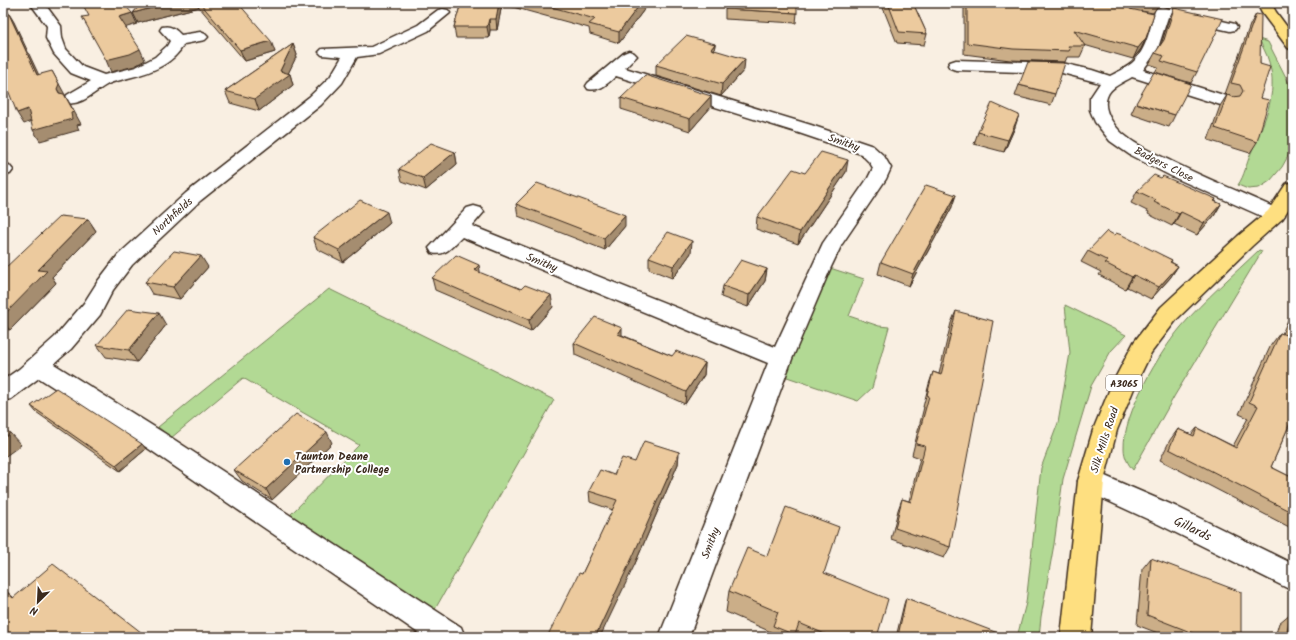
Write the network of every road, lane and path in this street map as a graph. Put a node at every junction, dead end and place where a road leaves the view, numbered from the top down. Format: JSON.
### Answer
{"nodes":[{"id":1,"x":38,"y":3,"type":"edge"},
{"id":2,"x":1253,"y":3,"type":"edge"},
{"id":3,"x":1267,"y":8,"type":"edge"},
{"id":4,"x":443,"y":13,"type":"dead end"},
{"id":5,"x":1230,"y":27,"type":"dead end"},
{"id":6,"x":423,"y":28,"type":"junction"},
{"id":7,"x":166,"y":30,"type":"dead end"},
{"id":8,"x":442,"y":33,"type":"dead end"},
{"id":9,"x":200,"y":37,"type":"dead end"},
{"id":10,"x":178,"y":40,"type":"junction"},
{"id":11,"x":1293,"y":45,"type":"edge"},
{"id":12,"x":327,"y":52,"type":"dead end"},
{"id":13,"x":352,"y":53,"type":"junction"},
{"id":14,"x":956,"y":65,"type":"dead end"},
{"id":15,"x":1130,"y":71,"type":"junction"},
{"id":16,"x":103,"y":80,"type":"junction"},
{"id":17,"x":1112,"y":82,"type":"junction"},
{"id":18,"x":594,"y":86,"type":"dead end"},
{"id":19,"x":73,"y":99,"type":"dead end"},
{"id":20,"x":1227,"y":102,"type":"edge"},
{"id":21,"x":1293,"y":188,"type":"edge"},
{"id":22,"x":474,"y":212,"type":"dead end"},
{"id":23,"x":1275,"y":215,"type":"junction"},
{"id":24,"x":459,"y":228,"type":"junction"},
{"id":25,"x":439,"y":248,"type":"dead end"},
{"id":26,"x":781,"y":359,"type":"junction"},
{"id":27,"x":38,"y":365,"type":"junction"},
{"id":28,"x":3,"y":392,"type":"edge"},
{"id":29,"x":1091,"y":481,"type":"junction"},
{"id":30,"x":1293,"y":578,"type":"edge"},
{"id":31,"x":450,"y":637,"type":"edge"},
{"id":32,"x":674,"y":637,"type":"edge"},
{"id":33,"x":1076,"y":637,"type":"edge"}],
"edges":[{"from":1,"to":16,"type":"street"},
{"from":2,"to":3,"type":"main road"},
{"from":3,"to":11,"type":"main road"},
{"from":4,"to":6,"type":"street"},
{"from":5,"to":15,"type":"street","name":"Badgers Close"},
{"from":6,"to":8,"type":"street"},
{"from":6,"to":13,"type":"street"},
{"from":7,"to":10,"type":"street"},
{"from":9,"to":10,"type":"street"},
{"from":10,"to":16,"type":"street"},
{"from":12,"to":13,"type":"street"},
{"from":13,"to":27,"type":"street","name":"Northfields"},
{"from":14,"to":17,"type":"street"},
{"from":15,"to":17,"type":"street","name":"Badgers Close"},
{"from":15,"to":20,"type":"street"},
{"from":16,"to":19,"type":"street"},
{"from":17,"to":23,"type":"street","name":"Badgers Close"},
{"from":18,"to":26,"type":"street","name":"Smithy"},
{"from":21,"to":23,"type":"main road","name":"Silk Mills Road","number":"A3065"},
{"from":22,"to":24,"type":"street"},
{"from":23,"to":29,"type":"main road","name":"Silk Mills Road","number":"A3065"},
{"from":24,"to":25,"type":"street"},
{"from":24,"to":26,"type":"street","name":"Smithy"},
{"from":26,"to":32,"type":"street","name":"Smithy"},
{"from":27,"to":28,"type":"street","name":"Northfields"},
{"from":27,"to":31,"type":"street"},
{"from":29,"to":30,"type":"street","name":"Gillards"},
{"from":29,"to":33,"type":"main road","name":"Silk Mills Road","number":"A3065"}]}
